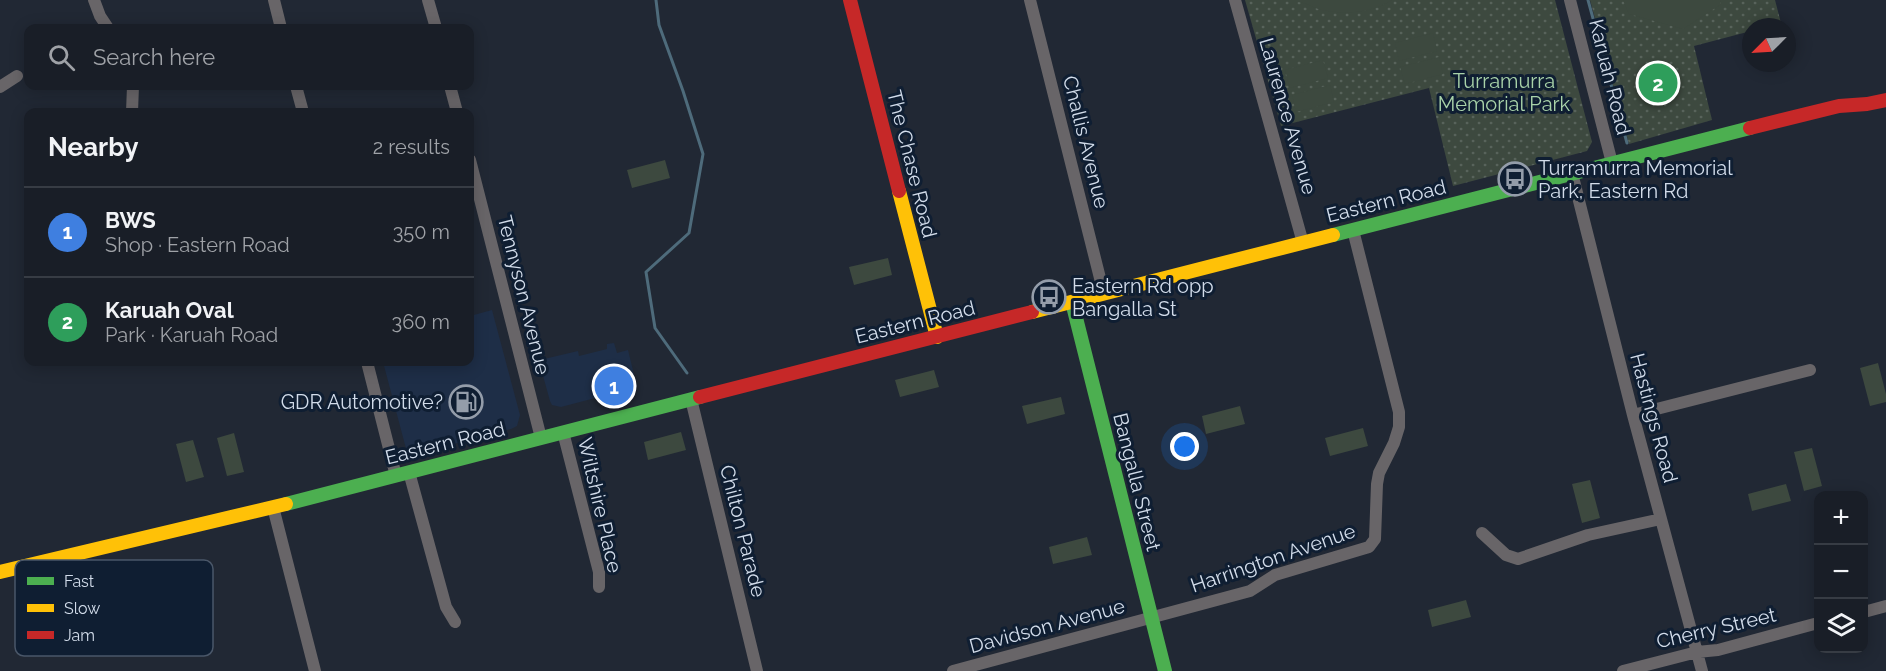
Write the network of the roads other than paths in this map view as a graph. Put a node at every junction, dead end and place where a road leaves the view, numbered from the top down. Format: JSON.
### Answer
{"nodes":[{"id":1,"x":94,"y":0,"type":"edge"},
{"id":2,"x":274,"y":0,"type":"edge"},
{"id":3,"x":428,"y":0,"type":"edge"},
{"id":4,"x":850,"y":0,"type":"edge"},
{"id":5,"x":1030,"y":0,"type":"edge"},
{"id":6,"x":1235,"y":0,"type":"edge"},
{"id":7,"x":1570,"y":0,"type":"edge"},
{"id":8,"x":105,"y":24,"type":"edge"},
{"id":9,"x":280,"y":24,"type":"edge"},
{"id":10,"x":435,"y":24,"type":"edge"},
{"id":11,"x":17,"y":76,"type":"dead end"},
{"id":12,"x":0,"y":87,"type":"edge"},
{"id":13,"x":1886,"y":88,"type":"edge"},
{"id":14,"x":133,"y":90,"type":"edge"},
{"id":15,"x":297,"y":90,"type":"edge"},
{"id":16,"x":451,"y":90,"type":"edge"},
{"id":17,"x":1886,"y":100,"type":"edge"},
{"id":18,"x":1839,"y":106,"type":"junction"},
{"id":19,"x":132,"y":108,"type":"edge"},
{"id":20,"x":302,"y":108,"type":"edge"},
{"id":21,"x":456,"y":108,"type":"edge"},
{"id":22,"x":1612,"y":163,"type":"junction"},
{"id":23,"x":1572,"y":173,"type":"junction"},
{"id":24,"x":474,"y":176,"type":"edge"},
{"id":25,"x":1353,"y":230,"type":"junction"},
{"id":26,"x":1303,"y":243,"type":"junction"},
{"id":27,"x":1104,"y":294,"type":"junction"},
{"id":28,"x":1072,"y":302,"type":"junction"},
{"id":29,"x":937,"y":337,"type":"junction"},
{"id":30,"x":368,"y":366,"type":"edge"},
{"id":31,"x":1810,"y":370,"type":"dead end"},
{"id":32,"x":691,"y":399,"type":"junction"},
{"id":33,"x":1633,"y":415,"type":"junction"},
{"id":34,"x":563,"y":432,"type":"junction"},
{"id":35,"x":541,"y":438,"type":"junction"},
{"id":36,"x":403,"y":474,"type":"junction"},
{"id":37,"x":273,"y":507,"type":"junction"},
{"id":38,"x":1661,"y":519,"type":"junction"},
{"id":39,"x":1482,"y":533,"type":"dead end"},
{"id":40,"x":50,"y":560,"type":"edge"},
{"id":41,"x":15,"y":568,"type":"edge"},
{"id":42,"x":0,"y":572,"type":"edge"},
{"id":43,"x":599,"y":587,"type":"dead end"},
{"id":44,"x":1886,"y":606,"type":"edge"},
{"id":45,"x":1868,"y":611,"type":"edge"},
{"id":46,"x":1151,"y":619,"type":"junction"},
{"id":47,"x":455,"y":622,"type":"dead end"},
{"id":48,"x":1814,"y":624,"type":"edge"},
{"id":49,"x":1697,"y":652,"type":"junction"},
{"id":50,"x":315,"y":671,"type":"edge"},
{"id":51,"x":757,"y":671,"type":"edge"},
{"id":52,"x":953,"y":671,"type":"edge"},
{"id":53,"x":1165,"y":671,"type":"edge"},
{"id":54,"x":1623,"y":671,"type":"edge"},
{"id":55,"x":1702,"y":671,"type":"edge"}],
"edges":[{"from":1,"to":8,"type":"street"},
{"from":2,"to":9,"type":"street"},
{"from":3,"to":10,"type":"street"},
{"from":4,"to":29,"type":"main road","name":"The Chase Road"},
{"from":5,"to":27,"type":"street","name":"Challis Avenue"},
{"from":6,"to":26,"type":"street","name":"Laurence Avenue"},
{"from":7,"to":22,"type":"street","name":"Karuah Road"},
{"from":11,"to":12,"type":"street"},
{"from":13,"to":18,"type":"main road","name":"Eastern Road"},
{"from":14,"to":19,"type":"street"},
{"from":15,"to":20,"type":"street"},
{"from":16,"to":21,"type":"street"},
{"from":17,"to":18,"type":"main road","name":"Eastern Road"},
{"from":18,"to":22,"type":"main road","name":"Eastern Road"},
{"from":22,"to":23,"type":"main road","name":"Eastern Road"},
{"from":23,"to":25,"type":"main road","name":"Eastern Road"},
{"from":23,"to":33,"type":"street","name":"Hastings Road"},
{"from":24,"to":35,"type":"street","name":"Tennyson Avenue"},
{"from":25,"to":26,"type":"main road","name":"Eastern Road"},
{"from":25,"to":46,"type":"street","name":"Harrington Avenue"},
{"from":26,"to":27,"type":"main road","name":"Eastern Road"},
{"from":27,"to":28,"type":"main road","name":"Eastern Road"},
{"from":28,"to":29,"type":"main road","name":"Eastern Road"},
{"from":28,"to":46,"type":"main road","name":"Bangalla Street"},
{"from":29,"to":32,"type":"main road","name":"Eastern Road"},
{"from":30,"to":36,"type":"street"},
{"from":31,"to":33,"type":"street"},
{"from":32,"to":34,"type":"main road","name":"Eastern Road"},
{"from":32,"to":51,"type":"street","name":"Chilton Parade"},
{"from":33,"to":38,"type":"street","name":"Hastings Road"},
{"from":34,"to":35,"type":"main road","name":"Eastern Road"},
{"from":34,"to":43,"type":"street","name":"Wiltshire Place"},
{"from":35,"to":36,"type":"main road","name":"Eastern Road"},
{"from":36,"to":37,"type":"main road","name":"Eastern Road"},
{"from":36,"to":47,"type":"street"},
{"from":37,"to":40,"type":"main road","name":"Eastern Road"},
{"from":37,"to":50,"type":"street"},
{"from":38,"to":39,"type":"street"},
{"from":38,"to":49,"type":"street","name":"Hastings Road"},
{"from":41,"to":42,"type":"main road","name":"Eastern Road"},
{"from":44,"to":45,"type":"street"},
{"from":46,"to":52,"type":"street","name":"Davidson Avenue"},
{"from":46,"to":53,"type":"main road","name":"Bangalla Street"},
{"from":48,"to":49,"type":"street","name":"Cherry Street"},
{"from":49,"to":54,"type":"street","name":"Cherry Street"},
{"from":49,"to":55,"type":"street","name":"Hastings Road"}]}
